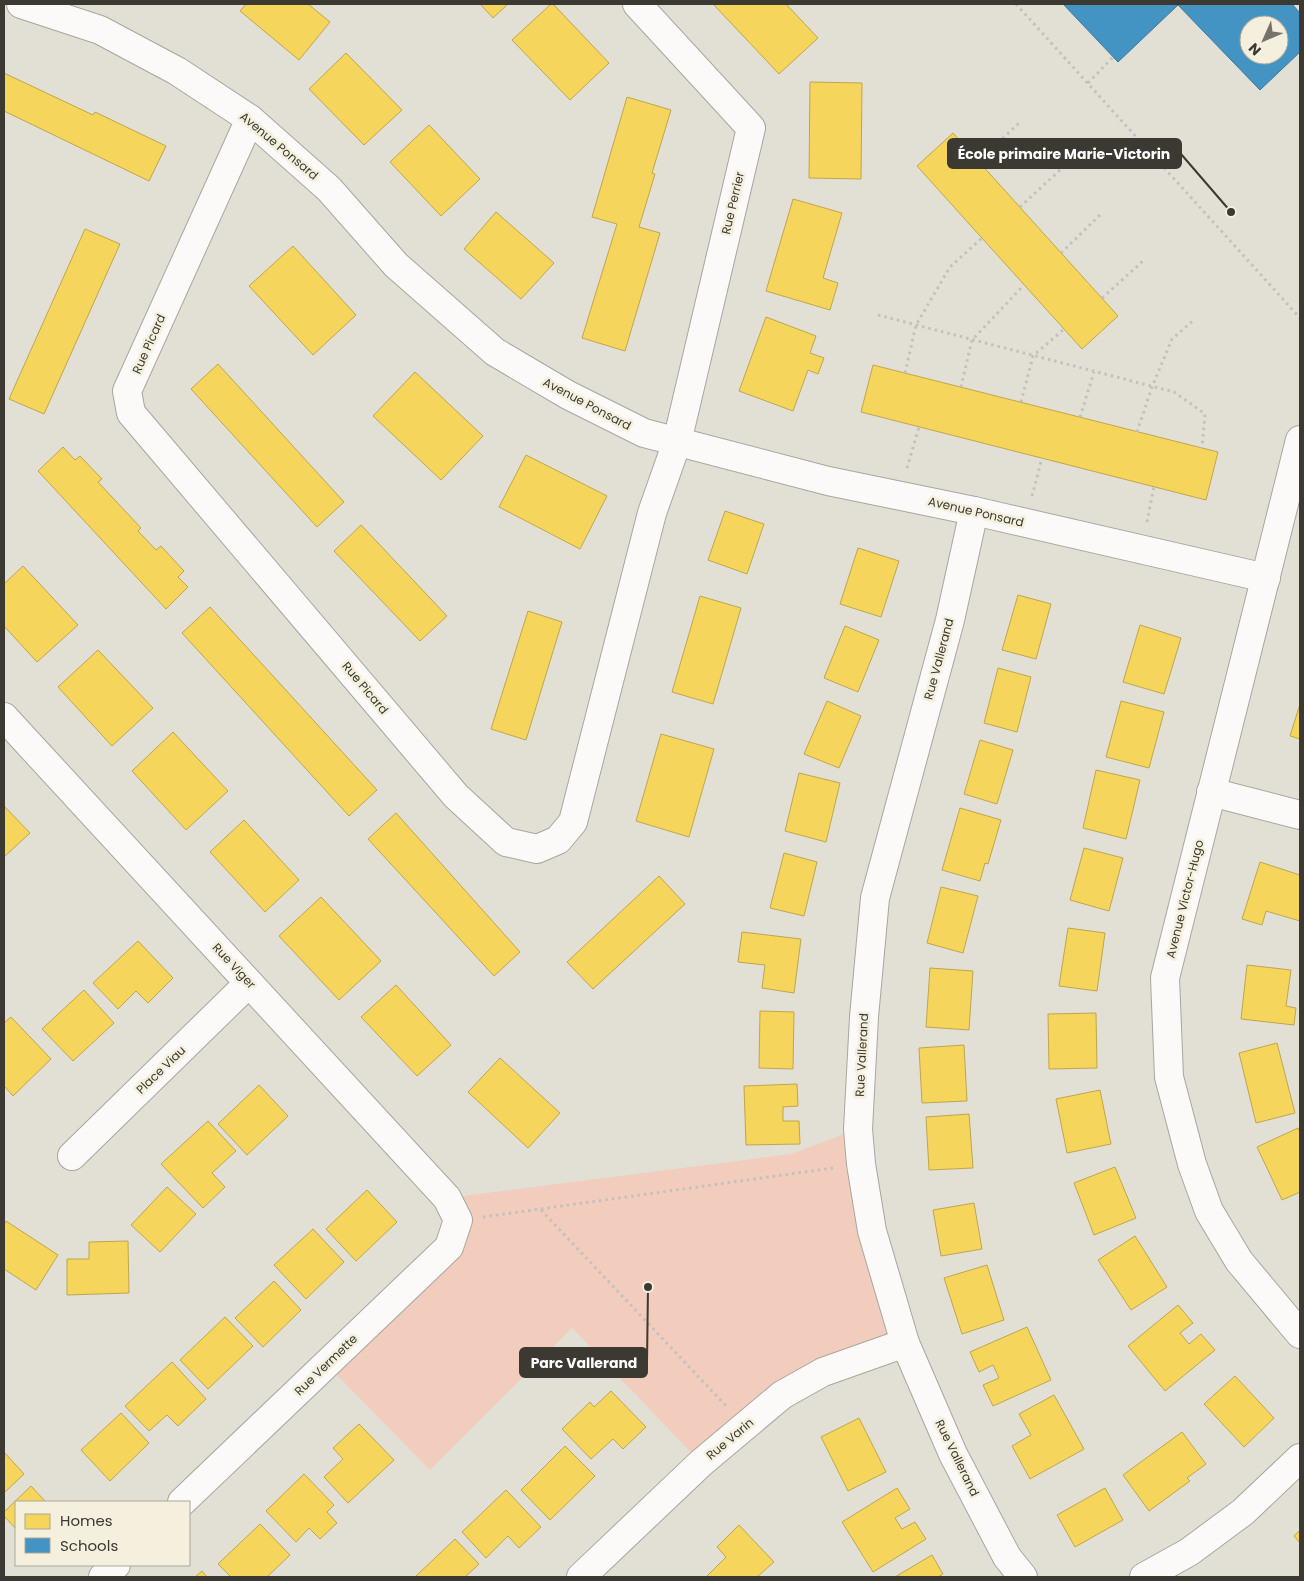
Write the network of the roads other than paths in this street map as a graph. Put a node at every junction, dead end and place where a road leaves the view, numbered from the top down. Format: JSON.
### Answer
{"nodes":[{"id":1,"x":21,"y":4,"type":"edge"},
{"id":2,"x":637,"y":4,"type":"edge"},
{"id":3,"x":250,"y":120,"type":"junction"},
{"id":4,"x":1300,"y":440,"type":"edge"},
{"id":5,"x":677,"y":442,"type":"junction"},
{"id":6,"x":974,"y":512,"type":"junction"},
{"id":7,"x":1266,"y":578,"type":"junction"},
{"id":8,"x":4,"y":717,"type":"edge"},
{"id":9,"x":1211,"y":792,"type":"junction"},
{"id":10,"x":1300,"y":815,"type":"edge"},
{"id":11,"x":249,"y":983,"type":"junction"},
{"id":12,"x":72,"y":1156,"type":"dead end"},
{"id":13,"x":458,"y":1220,"type":"joint"},
{"id":14,"x":1300,"y":1334,"type":"edge"},
{"id":15,"x":905,"y":1343,"type":"junction"},
{"id":16,"x":1300,"y":1458,"type":"edge"},
{"id":17,"x":183,"y":1501,"type":"edge"},
{"id":18,"x":115,"y":1566,"type":"edge"},
{"id":19,"x":103,"y":1577,"type":"edge"},
{"id":20,"x":581,"y":1577,"type":"edge"},
{"id":21,"x":1023,"y":1577,"type":"edge"},
{"id":22,"x":1144,"y":1577,"type":"edge"}],
"edges":[{"from":1,"to":3,"type":"street","name":"Avenue Ponsard"},
{"from":2,"to":5,"type":"street","name":"Rue Perrier"},
{"from":3,"to":5,"type":"street","name":"Avenue Ponsard"},
{"from":3,"to":5,"type":"street","name":"Rue Picard"},
{"from":4,"to":7,"type":"street","name":"Avenue Victor-Hugo"},
{"from":5,"to":6,"type":"street","name":"Avenue Ponsard"},
{"from":6,"to":7,"type":"street","name":"Avenue Ponsard"},
{"from":6,"to":15,"type":"street","name":"Rue Vallerand"},
{"from":7,"to":9,"type":"street","name":"Avenue Victor-Hugo"},
{"from":8,"to":11,"type":"street","name":"Rue Viger"},
{"from":9,"to":10,"type":"street"},
{"from":9,"to":14,"type":"street","name":"Avenue Victor-Hugo"},
{"from":11,"to":12,"type":"street","name":"Place Viau"},
{"from":11,"to":13,"type":"street","name":"Rue Viger"},
{"from":13,"to":17,"type":"street","name":"Rue Vermette"},
{"from":15,"to":20,"type":"street","name":"Rue Varin"},
{"from":15,"to":21,"type":"street","name":"Rue Vallerand"},
{"from":16,"to":22,"type":"street"},
{"from":18,"to":19,"type":"street"}]}
